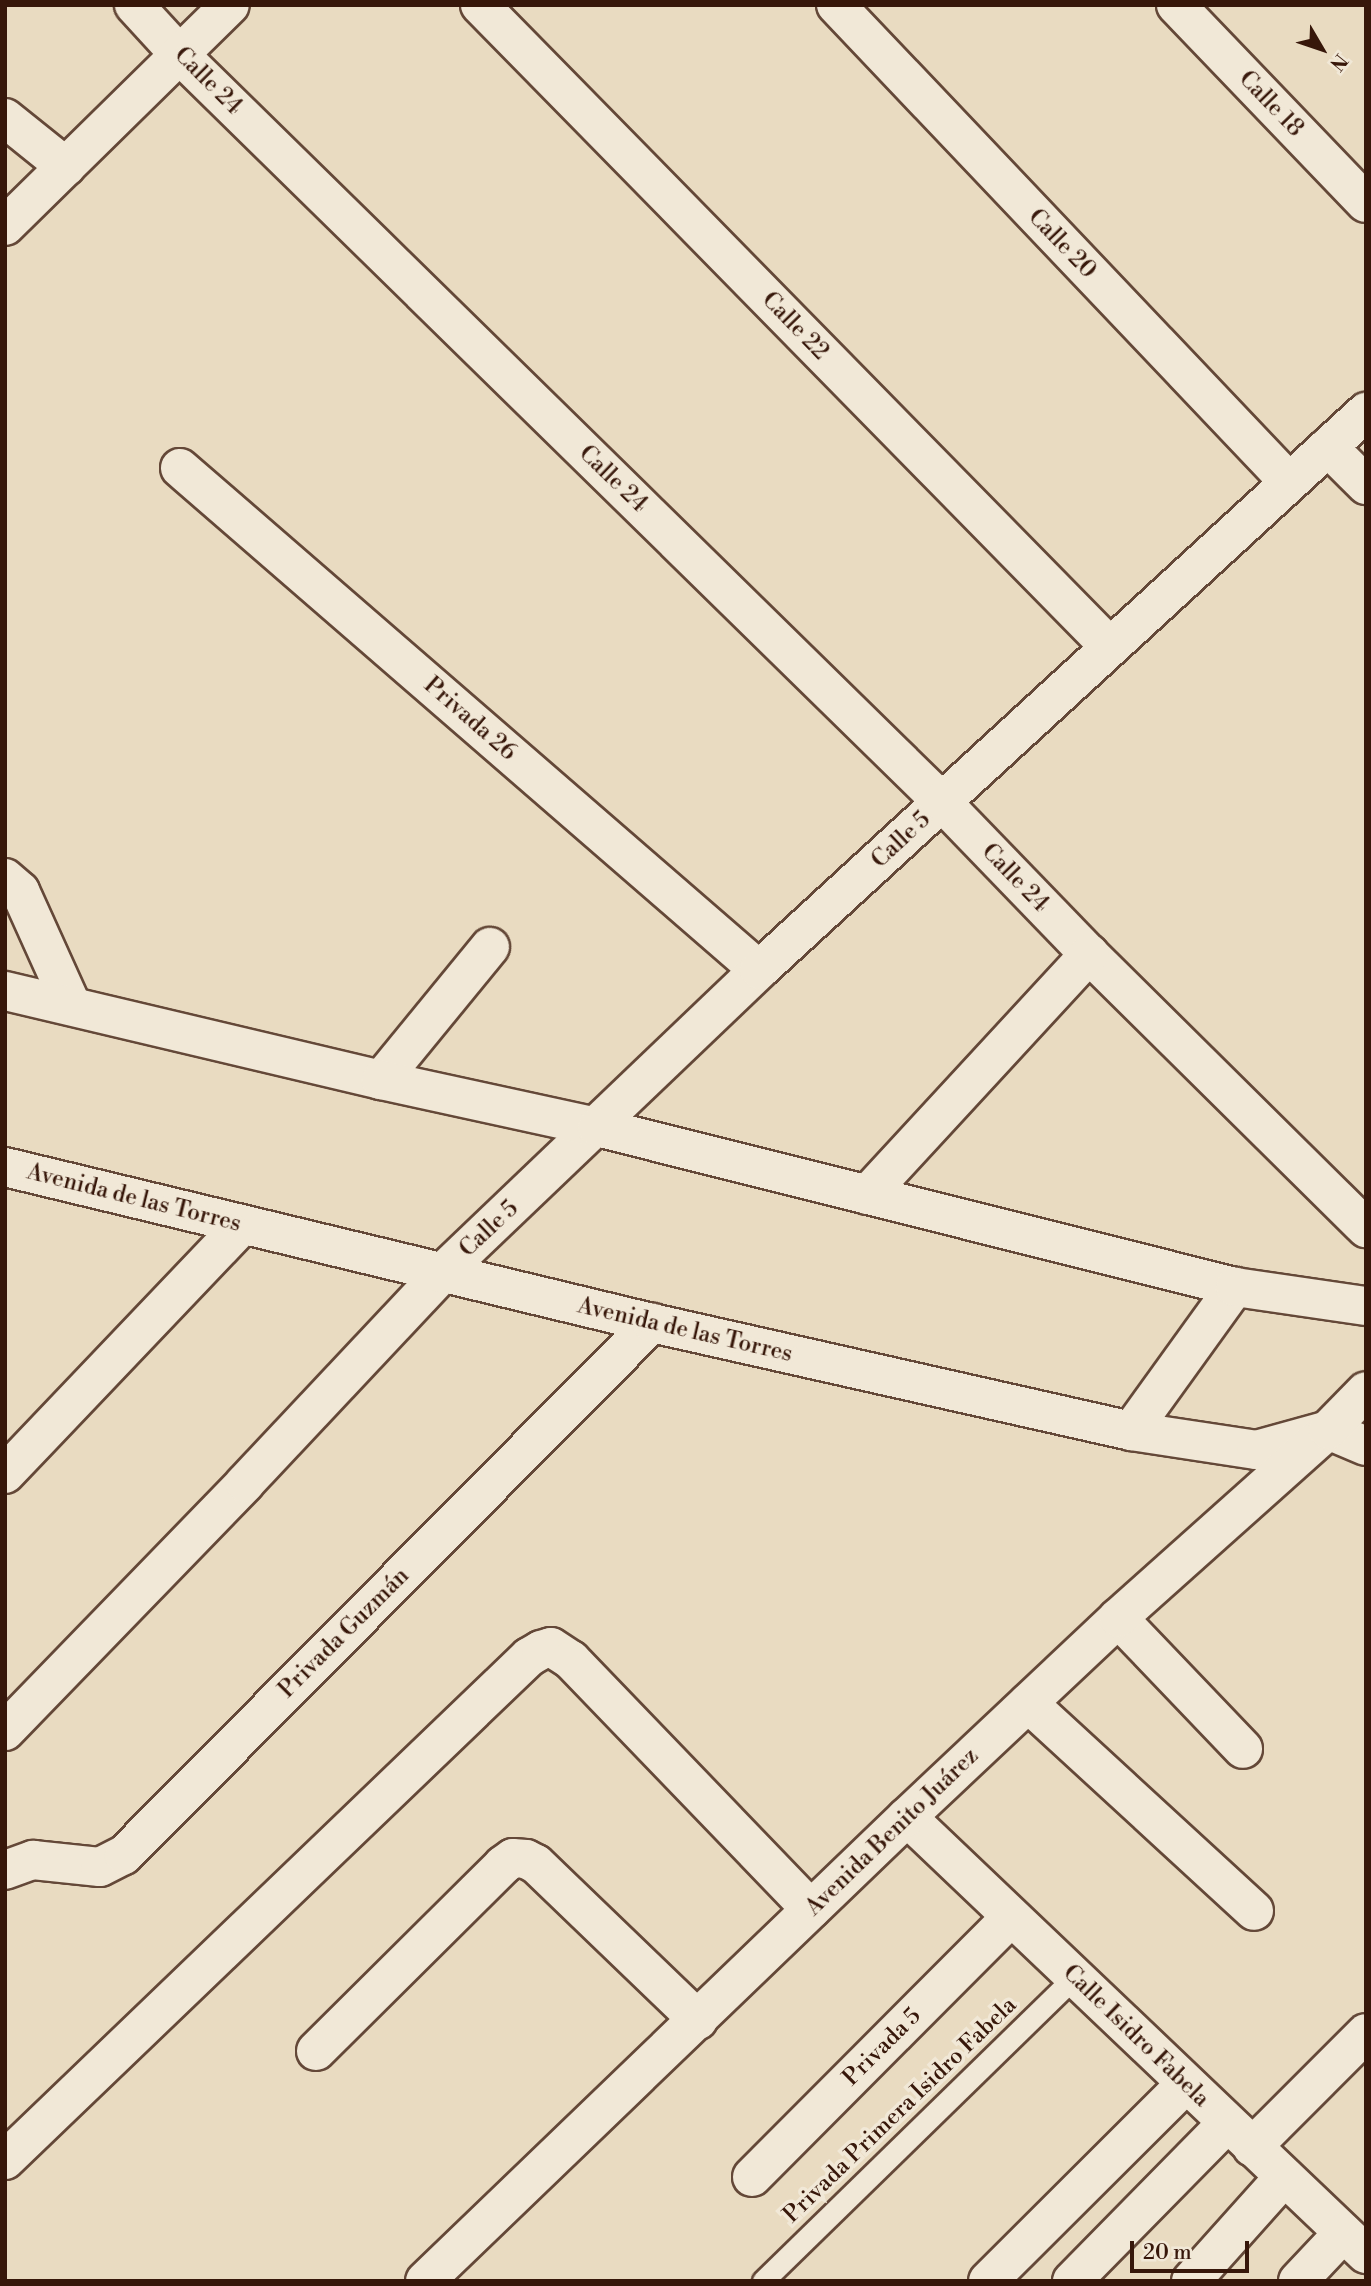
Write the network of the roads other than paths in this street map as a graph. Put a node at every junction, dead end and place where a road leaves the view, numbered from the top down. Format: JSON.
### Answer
{"nodes":[{"id":1,"x":134,"y":5,"type":"edge"},
{"id":2,"x":230,"y":5,"type":"edge"},
{"id":3,"x":480,"y":5,"type":"edge"},
{"id":4,"x":836,"y":5,"type":"edge"},
{"id":5,"x":1176,"y":5,"type":"edge"},
{"id":6,"x":180,"y":54,"type":"junction"},
{"id":7,"x":5,"y":118,"type":"edge"},
{"id":8,"x":66,"y":166,"type":"junction"},
{"id":9,"x":1366,"y":203,"type":"edge"},
{"id":10,"x":5,"y":226,"type":"edge"},
{"id":11,"x":1366,"y":412,"type":"edge"},
{"id":12,"x":1328,"y":447,"type":"junction"},
{"id":13,"x":180,"y":468,"type":"dead end"},
{"id":14,"x":1289,"y":482,"type":"junction"},
{"id":15,"x":1366,"y":485,"type":"edge"},
{"id":16,"x":1110,"y":647,"type":"junction"},
{"id":17,"x":942,"y":802,"type":"junction"},
{"id":18,"x":5,"y":878,"type":"edge"},
{"id":19,"x":490,"y":947,"type":"dead end"},
{"id":20,"x":1089,"y":954,"type":"junction"},
{"id":21,"x":760,"y":970,"type":"junction"},
{"id":22,"x":5,"y":990,"type":"edge"},
{"id":23,"x":72,"y":1006,"type":"junction"},
{"id":24,"x":381,"y":1080,"type":"junction"},
{"id":25,"x":597,"y":1127,"type":"junction"},
{"id":26,"x":5,"y":1167,"type":"edge"},
{"id":27,"x":867,"y":1195,"type":"junction"},
{"id":28,"x":242,"y":1225,"type":"junction"},
{"id":29,"x":1366,"y":1228,"type":"edge"},
{"id":30,"x":442,"y":1273,"type":"junction"},
{"id":31,"x":1235,"y":1287,"type":"junction"},
{"id":32,"x":1366,"y":1306,"type":"edge"},
{"id":33,"x":652,"y":1323,"type":"junction"},
{"id":34,"x":1366,"y":1391,"type":"edge"},
{"id":35,"x":1328,"y":1430,"type":"junction"},
{"id":36,"x":1131,"y":1431,"type":"junction"},
{"id":37,"x":1366,"y":1446,"type":"edge"},
{"id":38,"x":5,"y":1474,"type":"edge"},
{"id":39,"x":1118,"y":1618,"type":"junction"},
{"id":40,"x":1028,"y":1703,"type":"junction"},
{"id":41,"x":5,"y":1731,"type":"edge"},
{"id":42,"x":1243,"y":1749,"type":"dead end"},
{"id":43,"x":906,"y":1817,"type":"junction"},
{"id":44,"x":5,"y":1870,"type":"edge"},
{"id":45,"x":811,"y":1909,"type":"junction"},
{"id":46,"x":1254,"y":1911,"type":"dead end"},
{"id":47,"x":1011,"y":1917,"type":"junction"},
{"id":48,"x":1074,"y":1977,"type":"junction"},
{"id":49,"x":698,"y":2020,"type":"junction"},
{"id":50,"x":1366,"y":2034,"type":"edge"},
{"id":51,"x":316,"y":2051,"type":"dead end"},
{"id":52,"x":1186,"y":2084,"type":"junction"},
{"id":53,"x":1240,"y":2135,"type":"junction"},
{"id":54,"x":5,"y":2160,"type":"edge"},
{"id":55,"x":752,"y":2177,"type":"dead end"},
{"id":56,"x":1284,"y":2177,"type":"junction"},
{"id":57,"x":1357,"y":2241,"type":"edge"},
{"id":58,"x":425,"y":2281,"type":"edge"},
{"id":59,"x":763,"y":2281,"type":"edge"},
{"id":60,"x":988,"y":2281,"type":"edge"},
{"id":61,"x":1072,"y":2281,"type":"edge"},
{"id":62,"x":1191,"y":2281,"type":"edge"},
{"id":63,"x":1298,"y":2281,"type":"edge"}],
"edges":[{"from":1,"to":6,"type":"street","name":"Calle 24"},
{"from":2,"to":6,"type":"street"},
{"from":3,"to":16,"type":"street","name":"Calle 22"},
{"from":4,"to":14,"type":"street","name":"Calle 20"},
{"from":5,"to":9,"type":"street","name":"Calle 18"},
{"from":6,"to":8,"type":"street"},
{"from":6,"to":17,"type":"street","name":"Calle 24"},
{"from":7,"to":8,"type":"street"},
{"from":8,"to":10,"type":"street"},
{"from":11,"to":12,"type":"street","name":"Calle 5"},
{"from":12,"to":14,"type":"street","name":"Calle 5"},
{"from":12,"to":15,"type":"street"},
{"from":13,"to":21,"type":"street","name":"Privada 26"},
{"from":14,"to":16,"type":"street","name":"Calle 5"},
{"from":16,"to":17,"type":"street","name":"Calle 5"},
{"from":17,"to":20,"type":"street","name":"Calle 24"},
{"from":17,"to":21,"type":"street","name":"Calle 5"},
{"from":18,"to":23,"type":"street"},
{"from":19,"to":24,"type":"street"},
{"from":20,"to":27,"type":"street"},
{"from":20,"to":29,"type":"street","name":"Calle 24"},
{"from":21,"to":25,"type":"street","name":"Calle 5"},
{"from":22,"to":23,"type":"street"},
{"from":23,"to":24,"type":"street"},
{"from":24,"to":25,"type":"street"},
{"from":25,"to":27,"type":"street"},
{"from":25,"to":30,"type":"street","name":"Calle 5"},
{"from":26,"to":28,"type":"street","name":"Avenida de las Torres"},
{"from":27,"to":31,"type":"street"},
{"from":28,"to":30,"type":"street","name":"Avenida de las Torres"},
{"from":28,"to":38,"type":"street"},
{"from":30,"to":33,"type":"street","name":"Avenida de las Torres"},
{"from":30,"to":41,"type":"street","name":"Calle 5"},
{"from":31,"to":32,"type":"street"},
{"from":31,"to":36,"type":"street"},
{"from":33,"to":36,"type":"street","name":"Avenida de las Torres"},
{"from":33,"to":44,"type":"street","name":"Privada Guzmán"},
{"from":34,"to":35,"type":"street","name":"Avenida Benito Juárez"},
{"from":35,"to":36,"type":"street","name":"Avenida de las Torres"},
{"from":35,"to":37,"type":"street"},
{"from":35,"to":39,"type":"street","name":"Avenida Benito Juárez"},
{"from":39,"to":40,"type":"street","name":"Avenida Benito Juárez"},
{"from":39,"to":42,"type":"street"},
{"from":40,"to":43,"type":"street","name":"Avenida Benito Juárez"},
{"from":40,"to":46,"type":"street"},
{"from":43,"to":45,"type":"street","name":"Avenida Benito Juárez"},
{"from":43,"to":47,"type":"street","name":"Calle Isidro Fabela"},
{"from":45,"to":49,"type":"street","name":"Avenida Benito Juárez"},
{"from":45,"to":54,"type":"street"},
{"from":47,"to":48,"type":"street","name":"Calle Isidro Fabela"},
{"from":47,"to":55,"type":"street","name":"Privada 5"},
{"from":48,"to":52,"type":"street","name":"Calle Isidro Fabela"},
{"from":48,"to":59,"type":"lane","name":"Privada Primera Isidro Fabela"},
{"from":49,"to":51,"type":"street"},
{"from":49,"to":58,"type":"street","name":"Avenida Benito Juárez"},
{"from":50,"to":53,"type":"street"},
{"from":52,"to":53,"type":"street","name":"Calle Isidro Fabela"},
{"from":52,"to":60,"type":"street"},
{"from":53,"to":56,"type":"street","name":"Calle Isidro Fabela"},
{"from":53,"to":61,"type":"street"},
{"from":56,"to":57,"type":"street","name":"Calle Isidro Fabela"},
{"from":56,"to":62,"type":"street"},
{"from":57,"to":63,"type":"street"}]}
